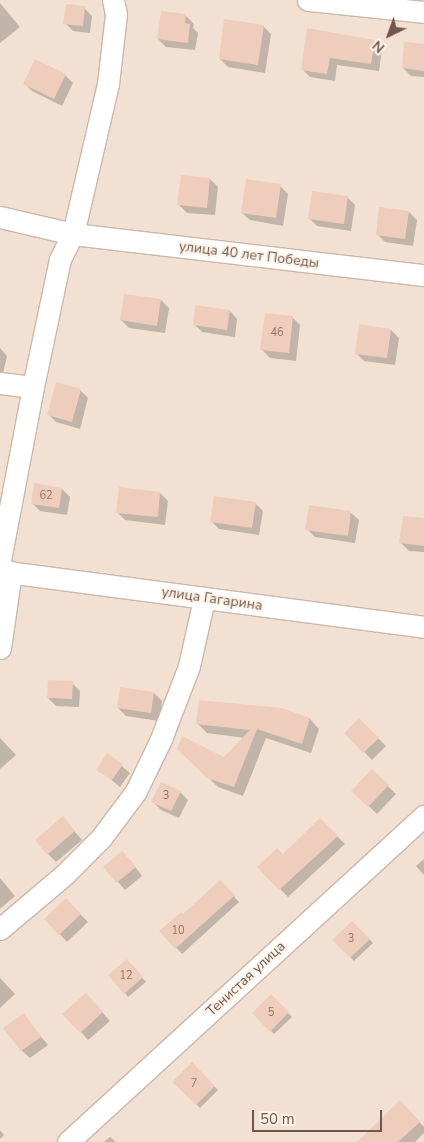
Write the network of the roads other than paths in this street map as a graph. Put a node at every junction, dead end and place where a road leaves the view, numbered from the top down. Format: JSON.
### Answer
{"nodes":[{"id":1,"x":113,"y":0,"type":"edge"},
{"id":2,"x":308,"y":0,"type":"edge"},
{"id":3,"x":424,"y":12,"type":"edge"},
{"id":4,"x":0,"y":217,"type":"edge"},
{"id":5,"x":73,"y":234,"type":"junction"},
{"id":6,"x":424,"y":275,"type":"edge"},
{"id":7,"x":0,"y":383,"type":"edge"},
{"id":8,"x":32,"y":387,"type":"junction"},
{"id":9,"x":4,"y":568,"type":"edge"},
{"id":10,"x":204,"y":599,"type":"junction"},
{"id":11,"x":424,"y":627,"type":"edge"},
{"id":12,"x":0,"y":648,"type":"edge"},
{"id":13,"x":424,"y":816,"type":"edge"},
{"id":14,"x":0,"y":929,"type":"edge"},
{"id":15,"x":68,"y":1142,"type":"edge"}],
"edges":[{"from":1,"to":5,"type":"street"},
{"from":2,"to":3,"type":"street"},
{"from":4,"to":5,"type":"street","name":"улица 40 лет Победы"},
{"from":5,"to":6,"type":"street","name":"улица 40 лет Победы"},
{"from":5,"to":8,"type":"street"},
{"from":7,"to":8,"type":"street"},
{"from":8,"to":9,"type":"street"},
{"from":9,"to":10,"type":"street","name":"улица Гагарина"},
{"from":9,"to":12,"type":"street"},
{"from":10,"to":11,"type":"street","name":"улица Гагарина"},
{"from":10,"to":14,"type":"street"},
{"from":13,"to":15,"type":"street","name":"Тенистая улица"}]}
